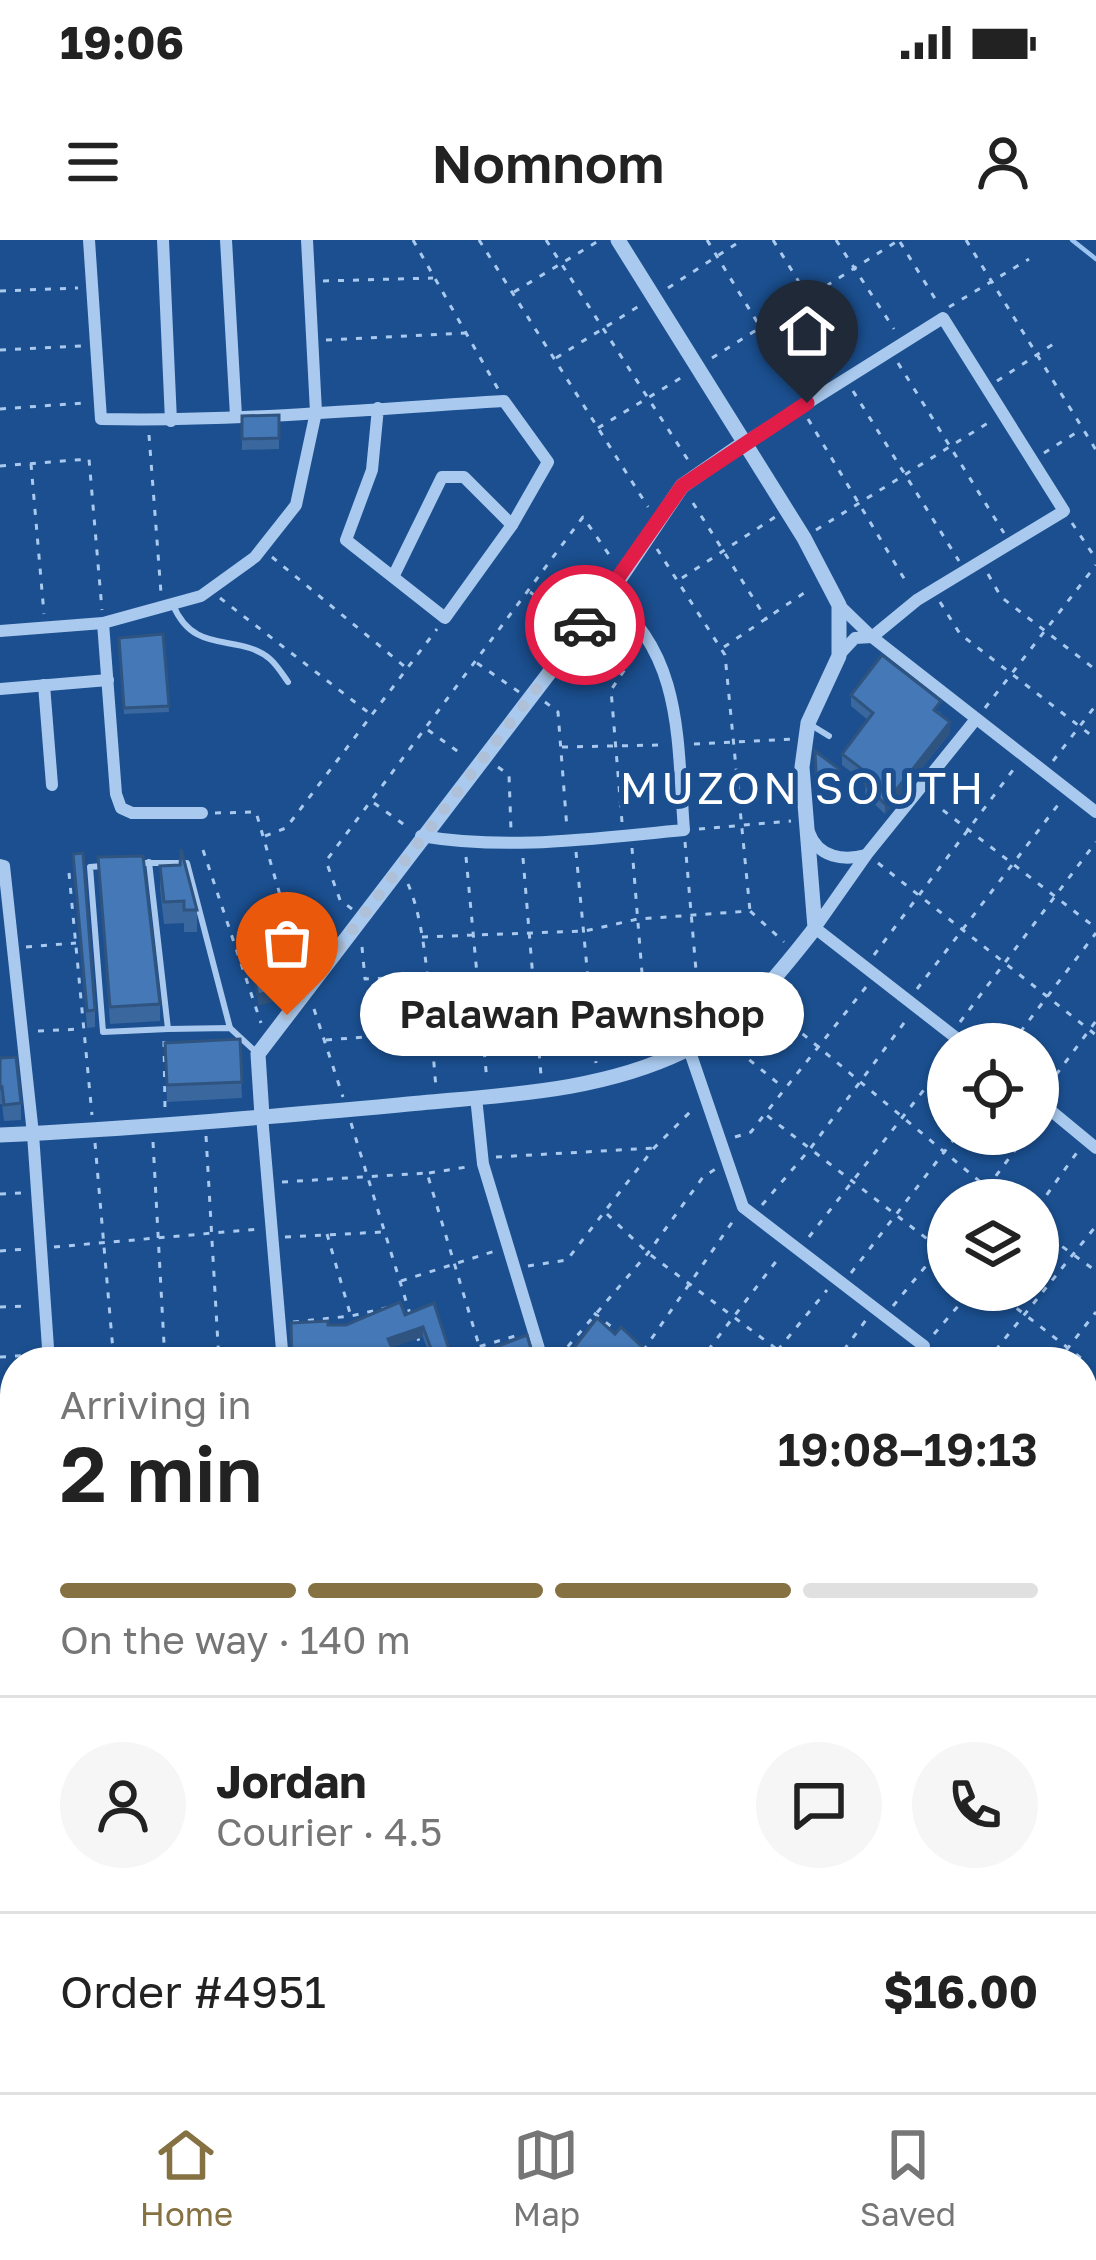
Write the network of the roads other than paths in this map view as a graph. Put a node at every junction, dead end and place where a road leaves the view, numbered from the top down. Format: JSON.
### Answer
{"nodes":[{"id":1,"x":89,"y":240,"type":"edge"},
{"id":2,"x":163,"y":240,"type":"edge"},
{"id":3,"x":226,"y":240,"type":"edge"},
{"id":4,"x":307,"y":240,"type":"edge"},
{"id":5,"x":618,"y":240,"type":"edge"},
{"id":6,"x":378,"y":408,"type":"junction"},
{"id":7,"x":316,"y":412,"type":"junction"},
{"id":8,"x":236,"y":416,"type":"junction"},
{"id":9,"x":171,"y":421,"type":"junction"},
{"id":10,"x":744,"y":442,"type":"junction"},
{"id":11,"x":512,"y":525,"type":"junction"},
{"id":12,"x":394,"y":575,"type":"junction"},
{"id":13,"x":608,"y":596,"type":"junction"},
{"id":14,"x":167,"y":605,"type":"junction"},
{"id":15,"x":839,"y":605,"type":"junction"},
{"id":16,"x":104,"y":623,"type":"junction"},
{"id":17,"x":0,"y":631,"type":"edge"},
{"id":18,"x":872,"y":637,"type":"junction"},
{"id":19,"x":839,"y":655,"type":"junction"},
{"id":20,"x":107,"y":680,"type":"junction"},
{"id":21,"x":288,"y":682,"type":"dead end"},
{"id":22,"x":44,"y":685,"type":"junction"},
{"id":23,"x":0,"y":689,"type":"edge"},
{"id":24,"x":976,"y":718,"type":"junction"},
{"id":25,"x":807,"y":731,"type":"junction"},
{"id":26,"x":829,"y":736,"type":"dead end"},
{"id":27,"x":52,"y":785,"type":"dead end"},
{"id":28,"x":1096,"y":812,"type":"edge"},
{"id":29,"x":202,"y":813,"type":"road end"},
{"id":30,"x":805,"y":819,"type":"junction"},
{"id":31,"x":421,"y":836,"type":"junction"},
{"id":32,"x":867,"y":854,"type":"junction"},
{"id":33,"x":149,"y":862,"type":"junction"},
{"id":34,"x":130,"y":863,"type":"edge"},
{"id":35,"x":0,"y":865,"type":"edge"},
{"id":36,"x":110,"y":865,"type":"edge"},
{"id":37,"x":815,"y":928,"type":"junction"},
{"id":38,"x":938,"y":1023,"type":"edge"},
{"id":39,"x":230,"y":1028,"type":"junction"},
{"id":40,"x":168,"y":1029,"type":"junction"},
{"id":41,"x":263,"y":1048,"type":"junction"},
{"id":42,"x":688,"y":1049,"type":"junction"},
{"id":43,"x":482,"y":1097,"type":"junction"},
{"id":44,"x":262,"y":1116,"type":"junction"},
{"id":45,"x":1059,"y":1117,"type":"edge"},
{"id":46,"x":1096,"y":1125,"type":"edge"},
{"id":47,"x":33,"y":1134,"type":"junction"},
{"id":48,"x":0,"y":1135,"type":"edge"},
{"id":49,"x":1091,"y":1143,"type":"edge"},
{"id":50,"x":49,"y":1347,"type":"edge"},
{"id":51,"x":281,"y":1347,"type":"edge"},
{"id":52,"x":539,"y":1347,"type":"edge"},
{"id":53,"x":923,"y":1347,"type":"edge"}],
"edges":[{"from":1,"to":9,"type":"street"},
{"from":2,"to":9,"type":"street"},
{"from":3,"to":8,"type":"street"},
{"from":4,"to":7,"type":"street"},
{"from":5,"to":10,"type":"street"},
{"from":6,"to":7,"type":"street"},
{"from":6,"to":11,"type":"street"},
{"from":6,"to":12,"type":"street"},
{"from":7,"to":8,"type":"street"},
{"from":7,"to":14,"type":"street"},
{"from":8,"to":9,"type":"street"},
{"from":10,"to":13,"type":"street"},
{"from":10,"to":15,"type":"street"},
{"from":10,"to":18,"type":"street"},
{"from":11,"to":12,"type":"street"},
{"from":11,"to":12,"type":"street"},
{"from":13,"to":31,"type":"street"},
{"from":13,"to":31,"type":"street"},
{"from":14,"to":16,"type":"street"},
{"from":14,"to":21,"type":"lane"},
{"from":15,"to":18,"type":"street"},
{"from":15,"to":19,"type":"street"},
{"from":16,"to":17,"type":"street"},
{"from":16,"to":20,"type":"street"},
{"from":18,"to":19,"type":"street"},
{"from":18,"to":24,"type":"street"},
{"from":19,"to":25,"type":"street"},
{"from":20,"to":22,"type":"street"},
{"from":20,"to":29,"type":"street"},
{"from":22,"to":23,"type":"street"},
{"from":22,"to":27,"type":"street"},
{"from":24,"to":28,"type":"street"},
{"from":24,"to":32,"type":"street"},
{"from":25,"to":26,"type":"lane"},
{"from":25,"to":30,"type":"street"},
{"from":30,"to":32,"type":"street"},
{"from":30,"to":37,"type":"street"},
{"from":31,"to":41,"type":"street"},
{"from":32,"to":37,"type":"street"},
{"from":33,"to":34,"type":"lane"},
{"from":33,"to":39,"type":"lane"},
{"from":33,"to":40,"type":"lane"},
{"from":35,"to":47,"type":"street"},
{"from":36,"to":40,"type":"lane"},
{"from":37,"to":38,"type":"street"},
{"from":37,"to":42,"type":"street"},
{"from":39,"to":40,"type":"lane"},
{"from":39,"to":41,"type":"lane"},
{"from":41,"to":44,"type":"street"},
{"from":42,"to":43,"type":"street"},
{"from":42,"to":53,"type":"street"},
{"from":43,"to":44,"type":"street"},
{"from":43,"to":52,"type":"street"},
{"from":44,"to":47,"type":"street"},
{"from":44,"to":51,"type":"street"},
{"from":45,"to":49,"type":"street"},
{"from":46,"to":49,"type":"street"},
{"from":47,"to":48,"type":"street"},
{"from":47,"to":50,"type":"street"}]}
